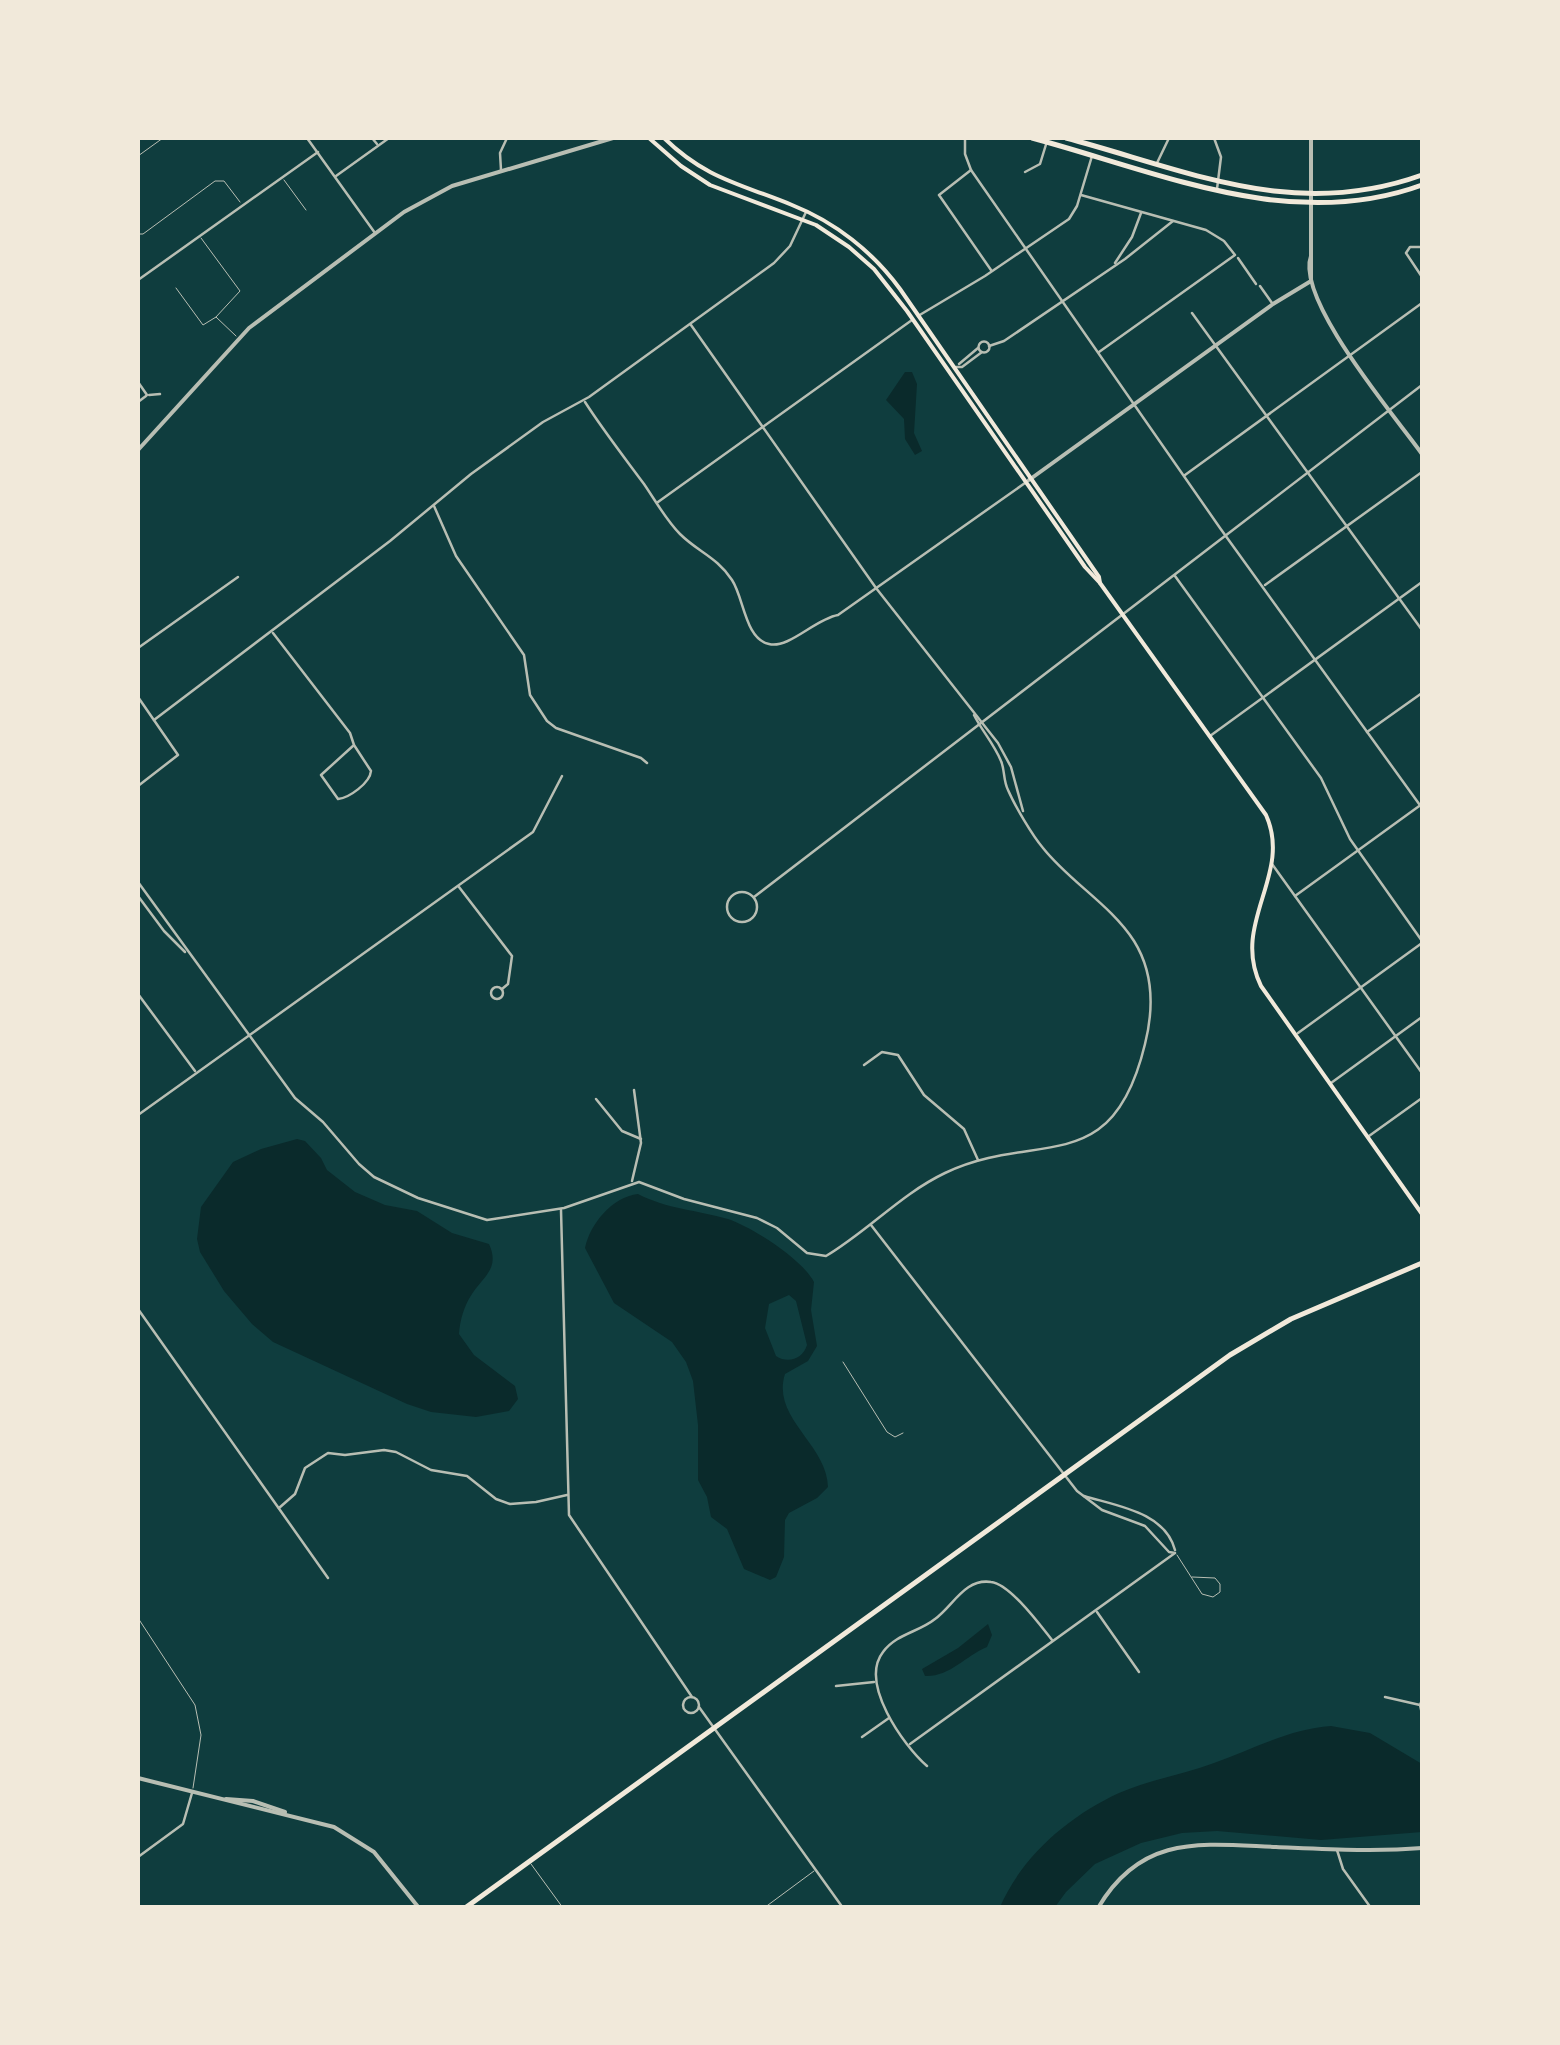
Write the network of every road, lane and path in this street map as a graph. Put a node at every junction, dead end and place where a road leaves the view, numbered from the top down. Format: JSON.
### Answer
{"nodes":[{"id":1,"x":163,"y":138,"type":"edge"},
{"id":2,"x":307,"y":138,"type":"edge"},
{"id":3,"x":372,"y":138,"type":"edge"},
{"id":4,"x":389,"y":138,"type":"edge"},
{"id":5,"x":507,"y":138,"type":"edge"},
{"id":6,"x":595,"y":138,"type":"edge"},
{"id":7,"x":613,"y":138,"type":"edge"},
{"id":8,"x":649,"y":138,"type":"edge"},
{"id":9,"x":664,"y":138,"type":"edge"},
{"id":10,"x":965,"y":138,"type":"edge"},
{"id":11,"x":1032,"y":138,"type":"edge"},
{"id":12,"x":1066,"y":138,"type":"edge"},
{"id":13,"x":1098,"y":138,"type":"edge"},
{"id":14,"x":1168,"y":138,"type":"edge"},
{"id":15,"x":1214,"y":138,"type":"edge"},
{"id":16,"x":1311,"y":138,"type":"edge"},
{"id":17,"x":1048,"y":140,"type":"edge"},
{"id":18,"x":1094,"y":145,"type":"junction"},
{"id":19,"x":378,"y":146,"type":"junction"},
{"id":20,"x":584,"y":146,"type":"junction"},
{"id":21,"x":318,"y":152,"type":"junction"},
{"id":22,"x":1092,"y":154,"type":"junction"},
{"id":23,"x":138,"y":156,"type":"edge"},
{"id":24,"x":1157,"y":163,"type":"junction"},
{"id":25,"x":971,"y":170,"type":"junction"},
{"id":26,"x":501,"y":171,"type":"junction"},
{"id":27,"x":1025,"y":172,"type":"dead end"},
{"id":28,"x":1422,"y":175,"type":"edge"},
{"id":29,"x":282,"y":177,"type":"junction"},
{"id":30,"x":335,"y":177,"type":"junction"},
{"id":31,"x":1219,"y":181,"type":"junction"},
{"id":32,"x":1422,"y":184,"type":"edge"},
{"id":33,"x":1217,"y":190,"type":"junction"},
{"id":34,"x":1081,"y":195,"type":"junction"},
{"id":35,"x":1311,"y":195,"type":"junction"},
{"id":36,"x":1311,"y":204,"type":"junction"},
{"id":37,"x":242,"y":205,"type":"junction"},
{"id":38,"x":306,"y":210,"type":"dead end"},
{"id":39,"x":806,"y":212,"type":"junction"},
{"id":40,"x":1141,"y":212,"type":"junction"},
{"id":41,"x":803,"y":220,"type":"junction"},
{"id":42,"x":1173,"y":220,"type":"junction"},
{"id":43,"x":376,"y":233,"type":"junction"},
{"id":44,"x":138,"y":234,"type":"edge"},
{"id":45,"x":199,"y":236,"type":"junction"},
{"id":46,"x":1422,"y":246,"type":"edge"},
{"id":47,"x":1026,"y":248,"type":"junction"},
{"id":48,"x":1236,"y":256,"type":"junction"},
{"id":49,"x":1115,"y":265,"type":"junction"},
{"id":50,"x":992,"y":272,"type":"junction"},
{"id":51,"x":1422,"y":277,"type":"edge"},
{"id":52,"x":138,"y":280,"type":"edge"},
{"id":53,"x":1311,"y":281,"type":"junction"},
{"id":54,"x":176,"y":288,"type":"dead end"},
{"id":55,"x":1062,"y":300,"type":"junction"},
{"id":56,"x":1422,"y":303,"type":"edge"},
{"id":57,"x":1273,"y":304,"type":"junction"},
{"id":58,"x":1192,"y":312,"type":"dead end"},
{"id":59,"x":919,"y":316,"type":"junction"},
{"id":60,"x":216,"y":317,"type":"junction"},
{"id":61,"x":913,"y":320,"type":"junction"},
{"id":62,"x":690,"y":324,"type":"junction"},
{"id":63,"x":238,"y":338,"type":"junction"},
{"id":64,"x":990,"y":346,"type":"junction"},
{"id":65,"x":1216,"y":346,"type":"junction"},
{"id":66,"x":978,"y":348,"type":"junction"},
{"id":67,"x":982,"y":352,"type":"junction"},
{"id":68,"x":1098,"y":352,"type":"junction"},
{"id":69,"x":1351,"y":355,"type":"junction"},
{"id":70,"x":957,"y":366,"type":"junction"},
{"id":71,"x":138,"y":382,"type":"edge"},
{"id":72,"x":1422,"y":385,"type":"edge"},
{"id":73,"x":160,"y":394,"type":"dead end"},
{"id":74,"x":147,"y":396,"type":"junction"},
{"id":75,"x":584,"y":401,"type":"junction"},
{"id":76,"x":138,"y":402,"type":"edge"},
{"id":77,"x":1134,"y":405,"type":"junction"},
{"id":78,"x":1390,"y":410,"type":"junction"},
{"id":79,"x":1267,"y":415,"type":"junction"},
{"id":80,"x":763,"y":426,"type":"junction"},
{"id":81,"x":138,"y":450,"type":"edge"},
{"id":82,"x":1422,"y":454,"type":"edge"},
{"id":83,"x":1422,"y":472,"type":"edge"},
{"id":84,"x":1308,"y":473,"type":"junction"},
{"id":85,"x":1184,"y":476,"type":"junction"},
{"id":86,"x":1032,"y":478,"type":"junction"},
{"id":87,"x":1025,"y":482,"type":"junction"},
{"id":88,"x":657,"y":503,"type":"junction"},
{"id":89,"x":434,"y":506,"type":"junction"},
{"id":90,"x":1347,"y":526,"type":"junction"},
{"id":91,"x":1226,"y":536,"type":"junction"},
{"id":92,"x":1174,"y":576,"type":"junction"},
{"id":93,"x":238,"y":577,"type":"dead end"},
{"id":94,"x":1422,"y":582,"type":"edge"},
{"id":95,"x":1100,"y":583,"type":"junction"},
{"id":96,"x":1263,"y":587,"type":"junction"},
{"id":97,"x":876,"y":588,"type":"junction"},
{"id":98,"x":1400,"y":599,"type":"junction"},
{"id":99,"x":1122,"y":616,"type":"junction"},
{"id":100,"x":1422,"y":630,"type":"edge"},
{"id":101,"x":272,"y":632,"type":"junction"},
{"id":102,"x":138,"y":648,"type":"edge"},
{"id":103,"x":1315,"y":660,"type":"junction"},
{"id":104,"x":1422,"y":692,"type":"edge"},
{"id":105,"x":138,"y":697,"type":"edge"},
{"id":106,"x":1263,"y":698,"type":"junction"},
{"id":107,"x":154,"y":720,"type":"junction"},
{"id":108,"x":981,"y":724,"type":"junction"},
{"id":109,"x":1368,"y":732,"type":"junction"},
{"id":110,"x":1210,"y":736,"type":"junction"},
{"id":111,"x":354,"y":745,"type":"junction"},
{"id":112,"x":647,"y":763,"type":"dead end"},
{"id":113,"x":562,"y":776,"type":"dead end"},
{"id":114,"x":138,"y":786,"type":"edge"},
{"id":115,"x":1019,"y":791,"type":"junction"},
{"id":116,"x":1012,"y":797,"type":"junction"},
{"id":117,"x":1422,"y":806,"type":"edge"},
{"id":118,"x":1023,"y":812,"type":"junction"},
{"id":119,"x":1357,"y":851,"type":"junction"},
{"id":120,"x":1272,"y":864,"type":"junction"},
{"id":121,"x":138,"y":882,"type":"edge"},
{"id":122,"x":458,"y":886,"type":"junction"},
{"id":123,"x":138,"y":896,"type":"edge"},
{"id":124,"x":1295,"y":896,"type":"junction"},
{"id":125,"x":754,"y":897,"type":"junction"},
{"id":126,"x":1422,"y":942,"type":"edge"},
{"id":127,"x":191,"y":958,"type":"junction"},
{"id":128,"x":1361,"y":987,"type":"junction"},
{"id":129,"x":502,"y":989,"type":"dead end"},
{"id":130,"x":138,"y":994,"type":"edge"},
{"id":131,"x":1422,"y":1017,"type":"edge"},
{"id":132,"x":1296,"y":1034,"type":"junction"},
{"id":133,"x":249,"y":1036,"type":"junction"},
{"id":134,"x":1396,"y":1036,"type":"junction"},
{"id":135,"x":864,"y":1064,"type":"dead end"},
{"id":136,"x":196,"y":1072,"type":"junction"},
{"id":137,"x":1422,"y":1073,"type":"edge"},
{"id":138,"x":1332,"y":1083,"type":"junction"},
{"id":139,"x":634,"y":1090,"type":"dead end"},
{"id":140,"x":1422,"y":1098,"type":"edge"},
{"id":141,"x":596,"y":1099,"type":"dead end"},
{"id":142,"x":138,"y":1115,"type":"edge"},
{"id":143,"x":1370,"y":1136,"type":"junction"},
{"id":144,"x":641,"y":1138,"type":"junction"},
{"id":145,"x":979,"y":1162,"type":"junction"},
{"id":146,"x":632,"y":1182,"type":"junction"},
{"id":147,"x":561,"y":1208,"type":"junction"},
{"id":148,"x":1422,"y":1214,"type":"edge"},
{"id":149,"x":870,"y":1224,"type":"junction"},
{"id":150,"x":1422,"y":1263,"type":"edge"},
{"id":151,"x":138,"y":1309,"type":"edge"},
{"id":152,"x":843,"y":1362,"type":"dead end"},
{"id":153,"x":904,"y":1433,"type":"dead end"},
{"id":154,"x":1064,"y":1475,"type":"junction"},
{"id":155,"x":568,"y":1494,"type":"junction"},
{"id":156,"x":1082,"y":1495,"type":"junction"},
{"id":157,"x":279,"y":1508,"type":"junction"},
{"id":158,"x":1174,"y":1552,"type":"junction"},
{"id":159,"x":328,"y":1578,"type":"dead end"},
{"id":160,"x":1192,"y":1578,"type":"junction"},
{"id":161,"x":1097,"y":1610,"type":"junction"},
{"id":162,"x":138,"y":1618,"type":"edge"},
{"id":163,"x":1052,"y":1642,"type":"junction"},
{"id":164,"x":1138,"y":1672,"type":"dead end"},
{"id":165,"x":875,"y":1682,"type":"junction"},
{"id":166,"x":836,"y":1686,"type":"dead end"},
{"id":167,"x":692,"y":1697,"type":"junction"},
{"id":168,"x":1385,"y":1697,"type":"dead end"},
{"id":169,"x":1421,"y":1702,"type":"edge"},
{"id":170,"x":698,"y":1707,"type":"junction"},
{"id":171,"x":1422,"y":1714,"type":"edge"},
{"id":172,"x":891,"y":1717,"type":"junction"},
{"id":173,"x":714,"y":1727,"type":"junction"},
{"id":174,"x":862,"y":1737,"type":"dead end"},
{"id":175,"x":910,"y":1744,"type":"junction"},
{"id":176,"x":928,"y":1766,"type":"dead end"},
{"id":177,"x":138,"y":1778,"type":"edge"},
{"id":178,"x":192,"y":1792,"type":"junction"},
{"id":179,"x":1337,"y":1848,"type":"junction"},
{"id":180,"x":1422,"y":1848,"type":"edge"},
{"id":181,"x":138,"y":1858,"type":"edge"},
{"id":182,"x":530,"y":1861,"type":"junction"},
{"id":183,"x":816,"y":1870,"type":"junction"},
{"id":184,"x":420,"y":1908,"type":"edge"},
{"id":185,"x":465,"y":1908,"type":"edge"},
{"id":186,"x":563,"y":1908,"type":"edge"},
{"id":187,"x":764,"y":1908,"type":"edge"},
{"id":188,"x":843,"y":1908,"type":"edge"},
{"id":189,"x":1098,"y":1908,"type":"edge"},
{"id":190,"x":1371,"y":1908,"type":"edge"}],
"edges":[{"from":1,"to":23,"type":"lane"},
{"from":2,"to":21,"type":"street"},
{"from":3,"to":19,"type":"street"},
{"from":4,"to":19,"type":"street"},
{"from":5,"to":26,"type":"street"},
{"from":6,"to":20,"type":"street"},
{"from":7,"to":20,"type":"street"},
{"from":8,"to":41,"type":"main road"},
{"from":9,"to":39,"type":"main road"},
{"from":10,"to":25,"type":"street"},
{"from":11,"to":17,"type":"main road"},
{"from":12,"to":18,"type":"main road"},
{"from":13,"to":18,"type":"street"},
{"from":14,"to":24,"type":"street"},
{"from":15,"to":31,"type":"street"},
{"from":16,"to":35,"type":"street"},
{"from":17,"to":22,"type":"main road"},
{"from":17,"to":27,"type":"street"},
{"from":18,"to":24,"type":"main road"},
{"from":19,"to":30,"type":"street"},
{"from":20,"to":26,"type":"street"},
{"from":21,"to":29,"type":"street"},
{"from":21,"to":30,"type":"street"},
{"from":22,"to":33,"type":"main road"},
{"from":22,"to":34,"type":"street"},
{"from":24,"to":31,"type":"main road"},
{"from":25,"to":47,"type":"street"},
{"from":25,"to":50,"type":"street"},
{"from":26,"to":43,"type":"street"},
{"from":28,"to":35,"type":"main road"},
{"from":29,"to":37,"type":"street"},
{"from":29,"to":38,"type":"lane"},
{"from":30,"to":43,"type":"street"},
{"from":31,"to":33,"type":"street"},
{"from":31,"to":35,"type":"main road"},
{"from":32,"to":36,"type":"main road"},
{"from":33,"to":36,"type":"main road"},
{"from":34,"to":40,"type":"street"},
{"from":34,"to":47,"type":"street"},
{"from":35,"to":36,"type":"street"},
{"from":36,"to":53,"type":"street"},
{"from":37,"to":44,"type":"lane"},
{"from":37,"to":45,"type":"street"},
{"from":39,"to":41,"type":"street"},
{"from":39,"to":59,"type":"main road"},
{"from":40,"to":42,"type":"street"},
{"from":40,"to":49,"type":"street"},
{"from":41,"to":61,"type":"main road"},
{"from":41,"to":62,"type":"street"},
{"from":42,"to":48,"type":"street"},
{"from":42,"to":49,"type":"street"},
{"from":43,"to":63,"type":"street"},
{"from":45,"to":52,"type":"street"},
{"from":45,"to":60,"type":"lane"},
{"from":46,"to":51,"type":"street"},
{"from":47,"to":50,"type":"street"},
{"from":47,"to":55,"type":"street"},
{"from":48,"to":57,"type":"street"},
{"from":48,"to":68,"type":"street"},
{"from":49,"to":55,"type":"street"},
{"from":50,"to":59,"type":"street"},
{"from":53,"to":57,"type":"street"},
{"from":53,"to":69,"type":"street"},
{"from":54,"to":60,"type":"lane"},
{"from":55,"to":64,"type":"street"},
{"from":55,"to":68,"type":"street"},
{"from":56,"to":69,"type":"street"},
{"from":57,"to":65,"type":"street"},
{"from":58,"to":65,"type":"street"},
{"from":59,"to":61,"type":"street"},
{"from":59,"to":70,"type":"main road"},
{"from":60,"to":63,"type":"lane"},
{"from":61,"to":80,"type":"street"},
{"from":61,"to":87,"type":"main road"},
{"from":62,"to":75,"type":"street"},
{"from":62,"to":80,"type":"street"},
{"from":63,"to":81,"type":"street"},
{"from":64,"to":66,"type":"street"},
{"from":64,"to":67,"type":"street"},
{"from":65,"to":77,"type":"street"},
{"from":65,"to":79,"type":"street"},
{"from":66,"to":67,"type":"street"},
{"from":66,"to":70,"type":"street"},
{"from":67,"to":70,"type":"street"},
{"from":68,"to":77,"type":"street"},
{"from":69,"to":78,"type":"street"},
{"from":69,"to":79,"type":"street"},
{"from":70,"to":86,"type":"main road"},
{"from":71,"to":74,"type":"street"},
{"from":72,"to":78,"type":"street"},
{"from":73,"to":74,"type":"street"},
{"from":74,"to":76,"type":"street"},
{"from":75,"to":88,"type":"street"},
{"from":75,"to":89,"type":"street"},
{"from":77,"to":85,"type":"street"},
{"from":77,"to":86,"type":"street"},
{"from":78,"to":82,"type":"street"},
{"from":78,"to":84,"type":"street"},
{"from":79,"to":84,"type":"street"},
{"from":79,"to":85,"type":"street"},
{"from":80,"to":88,"type":"street"},
{"from":80,"to":97,"type":"street"},
{"from":83,"to":90,"type":"street"},
{"from":84,"to":90,"type":"street"},
{"from":84,"to":91,"type":"street"},
{"from":85,"to":91,"type":"street"},
{"from":86,"to":87,"type":"street"},
{"from":86,"to":95,"type":"main road"},
{"from":87,"to":95,"type":"main road"},
{"from":87,"to":97,"type":"street"},
{"from":88,"to":97,"type":"street"},
{"from":89,"to":101,"type":"street"},
{"from":89,"to":112,"type":"street"},
{"from":90,"to":96,"type":"street"},
{"from":90,"to":98,"type":"street"},
{"from":91,"to":92,"type":"street"},
{"from":91,"to":96,"type":"street"},
{"from":92,"to":99,"type":"street"},
{"from":92,"to":106,"type":"street"},
{"from":93,"to":102,"type":"street"},
{"from":94,"to":98,"type":"street"},
{"from":95,"to":99,"type":"main road"},
{"from":96,"to":103,"type":"street"},
{"from":97,"to":108,"type":"street"},
{"from":98,"to":100,"type":"street"},
{"from":98,"to":103,"type":"street"},
{"from":99,"to":108,"type":"street"},
{"from":99,"to":110,"type":"main road"},
{"from":101,"to":107,"type":"street"},
{"from":101,"to":111,"type":"street"},
{"from":103,"to":106,"type":"street"},
{"from":103,"to":109,"type":"street"},
{"from":104,"to":109,"type":"street"},
{"from":105,"to":107,"type":"street"},
{"from":106,"to":110,"type":"street"},
{"from":106,"to":119,"type":"street"},
{"from":107,"to":114,"type":"street"},
{"from":108,"to":115,"type":"street"},
{"from":108,"to":116,"type":"street"},
{"from":108,"to":125,"type":"street"},
{"from":109,"to":117,"type":"street"},
{"from":110,"to":120,"type":"main road"},
{"from":111,"to":111,"type":"street"},
{"from":113,"to":122,"type":"street"},
{"from":115,"to":116,"type":"street"},
{"from":115,"to":118,"type":"street"},
{"from":116,"to":118,"type":"street"},
{"from":117,"to":119,"type":"street"},
{"from":118,"to":145,"type":"street"},
{"from":119,"to":124,"type":"street"},
{"from":119,"to":126,"type":"street"},
{"from":120,"to":124,"type":"street"},
{"from":120,"to":132,"type":"main road"},
{"from":121,"to":127,"type":"street"},
{"from":122,"to":129,"type":"street"},
{"from":122,"to":133,"type":"street"},
{"from":123,"to":127,"type":"street"},
{"from":124,"to":128,"type":"street"},
{"from":125,"to":125,"type":"street"},
{"from":126,"to":128,"type":"street"},
{"from":127,"to":133,"type":"street"},
{"from":128,"to":132,"type":"street"},
{"from":128,"to":134,"type":"street"},
{"from":130,"to":136,"type":"street"},
{"from":131,"to":134,"type":"street"},
{"from":132,"to":138,"type":"main road"},
{"from":133,"to":136,"type":"street"},
{"from":133,"to":147,"type":"street"},
{"from":134,"to":137,"type":"street"},
{"from":134,"to":138,"type":"street"},
{"from":135,"to":145,"type":"street"},
{"from":136,"to":142,"type":"street"},
{"from":138,"to":143,"type":"main road"},
{"from":139,"to":144,"type":"street"},
{"from":140,"to":143,"type":"street"},
{"from":141,"to":144,"type":"street"},
{"from":143,"to":148,"type":"main road"},
{"from":144,"to":146,"type":"street"},
{"from":145,"to":149,"type":"street"},
{"from":146,"to":147,"type":"street"},
{"from":146,"to":149,"type":"street"},
{"from":147,"to":155,"type":"street"},
{"from":149,"to":154,"type":"street"},
{"from":150,"to":154,"type":"main road"},
{"from":151,"to":157,"type":"street"},
{"from":152,"to":153,"type":"lane"},
{"from":154,"to":156,"type":"street"},
{"from":154,"to":173,"type":"main road"},
{"from":155,"to":157,"type":"street"},
{"from":155,"to":167,"type":"street"},
{"from":156,"to":158,"type":"street"},
{"from":156,"to":158,"type":"street"},
{"from":157,"to":159,"type":"street"},
{"from":158,"to":160,"type":"lane"},
{"from":158,"to":161,"type":"street"},
{"from":160,"to":160,"type":"lane"},
{"from":161,"to":163,"type":"street"},
{"from":161,"to":164,"type":"street"},
{"from":162,"to":178,"type":"lane"},
{"from":163,"to":165,"type":"street"},
{"from":163,"to":175,"type":"street"},
{"from":165,"to":166,"type":"street"},
{"from":165,"to":172,"type":"street"},
{"from":167,"to":170,"type":"street"},
{"from":167,"to":170,"type":"street"},
{"from":168,"to":169,"type":"street"},
{"from":169,"to":171,"type":"street"},
{"from":170,"to":173,"type":"street"},
{"from":172,"to":174,"type":"street"},
{"from":172,"to":175,"type":"street"},
{"from":173,"to":182,"type":"main road"},
{"from":173,"to":183,"type":"street"},
{"from":175,"to":176,"type":"street"},
{"from":177,"to":178,"type":"street"},
{"from":178,"to":181,"type":"street"},
{"from":178,"to":184,"type":"street"},
{"from":179,"to":180,"type":"street"},
{"from":179,"to":189,"type":"street"},
{"from":179,"to":190,"type":"street"},
{"from":182,"to":185,"type":"main road"},
{"from":182,"to":186,"type":"lane"},
{"from":183,"to":187,"type":"lane"},
{"from":183,"to":188,"type":"street"}]}
